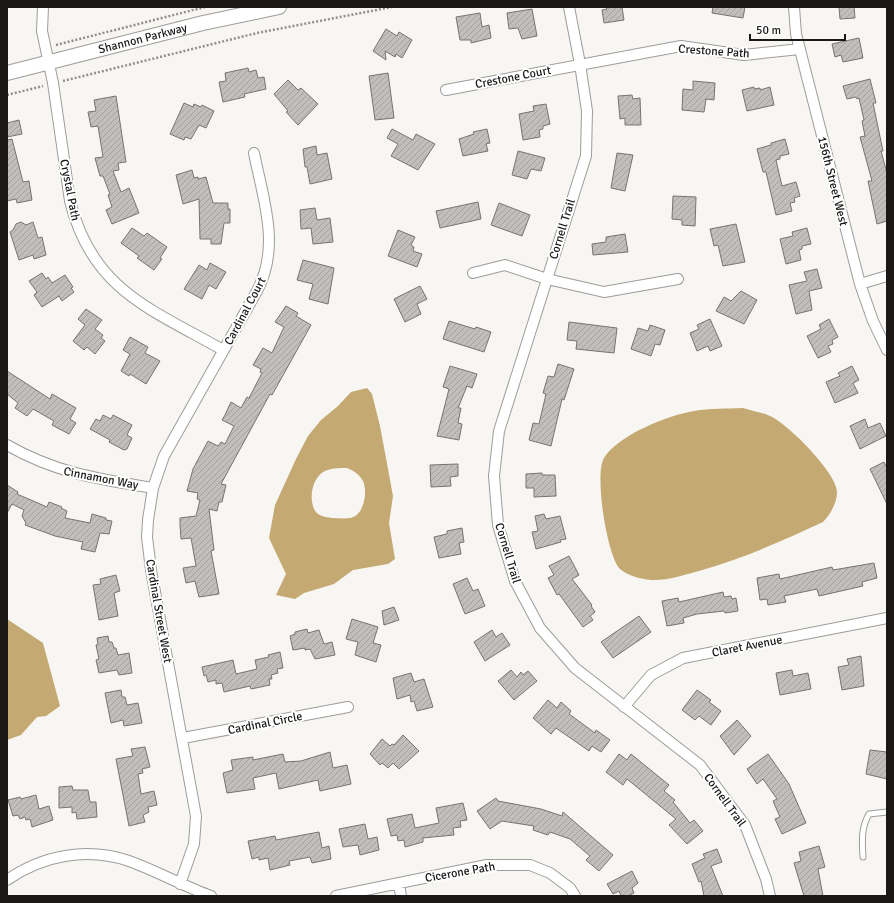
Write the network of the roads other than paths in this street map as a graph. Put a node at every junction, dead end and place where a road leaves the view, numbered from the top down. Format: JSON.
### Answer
{"nodes":[{"id":1,"x":43,"y":7,"type":"edge"},
{"id":2,"x":279,"y":7,"type":"edge"},
{"id":3,"x":570,"y":7,"type":"edge"},
{"id":4,"x":794,"y":7,"type":"edge"},
{"id":5,"x":800,"y":49,"type":"junction"},
{"id":6,"x":49,"y":62,"type":"junction"},
{"id":7,"x":580,"y":64,"type":"junction"},
{"id":8,"x":7,"y":73,"type":"edge"},
{"id":9,"x":446,"y":90,"type":"dead end"},
{"id":10,"x":254,"y":153,"type":"dead end"},
{"id":11,"x":473,"y":273,"type":"dead end"},
{"id":12,"x":887,"y":276,"type":"edge"},
{"id":13,"x":678,"y":279,"type":"dead end"},
{"id":14,"x":547,"y":280,"type":"junction"},
{"id":15,"x":860,"y":284,"type":"junction"},
{"id":16,"x":223,"y":350,"type":"junction"},
{"id":17,"x":887,"y":350,"type":"edge"},
{"id":18,"x":7,"y":445,"type":"edge"},
{"id":19,"x":153,"y":488,"type":"junction"},
{"id":20,"x":887,"y":618,"type":"edge"},
{"id":21,"x":348,"y":707,"type":"dead end"},
{"id":22,"x":624,"y":707,"type":"junction"},
{"id":23,"x":183,"y":738,"type":"junction"},
{"id":24,"x":887,"y":812,"type":"edge"},
{"id":25,"x":863,"y":857,"type":"dead end"},
{"id":26,"x":7,"y":880,"type":"edge"},
{"id":27,"x":180,"y":884,"type":"junction"},
{"id":28,"x":399,"y":884,"type":"junction"},
{"id":29,"x":211,"y":896,"type":"edge"},
{"id":30,"x":336,"y":896,"type":"edge"},
{"id":31,"x":402,"y":896,"type":"edge"},
{"id":32,"x":575,"y":896,"type":"edge"},
{"id":33,"x":770,"y":896,"type":"edge"}],
"edges":[{"from":1,"to":6,"type":"street","name":"Crystal Path"},
{"from":2,"to":6,"type":"street","name":"Shannon Parkway"},
{"from":3,"to":7,"type":"street","name":"Cornell Trail"},
{"from":4,"to":5,"type":"street","name":"156th Street West"},
{"from":5,"to":7,"type":"street","name":"Crestone Path"},
{"from":5,"to":15,"type":"street","name":"156th Street West"},
{"from":6,"to":8,"type":"street","name":"Shannon Parkway"},
{"from":6,"to":16,"type":"street","name":"Crystal Path"},
{"from":7,"to":9,"type":"street","name":"Crestone Court"},
{"from":7,"to":14,"type":"street","name":"Cornell Trail"},
{"from":10,"to":16,"type":"street","name":"Cardinal Court"},
{"from":11,"to":14,"type":"street"},
{"from":12,"to":15,"type":"street"},
{"from":13,"to":14,"type":"street"},
{"from":14,"to":22,"type":"street","name":"Cornell Trail"},
{"from":15,"to":17,"type":"street","name":"156th Street West"},
{"from":16,"to":19,"type":"street","name":"Cardinal Street West"},
{"from":18,"to":19,"type":"street","name":"Cinnamon Way"},
{"from":19,"to":23,"type":"street","name":"Cardinal Street West"},
{"from":20,"to":22,"type":"street","name":"Claret Avenue"},
{"from":21,"to":23,"type":"street","name":"Cardinal Circle"},
{"from":22,"to":33,"type":"street","name":"Cornell Trail"},
{"from":23,"to":27,"type":"street","name":"Cardinal Street West"},
{"from":24,"to":25,"type":"lane"},
{"from":26,"to":27,"type":"street"},
{"from":27,"to":29,"type":"street"},
{"from":28,"to":30,"type":"street","name":"Cicerone Path"},
{"from":28,"to":31,"type":"street"},
{"from":28,"to":32,"type":"street","name":"Cicerone Path"}]}
